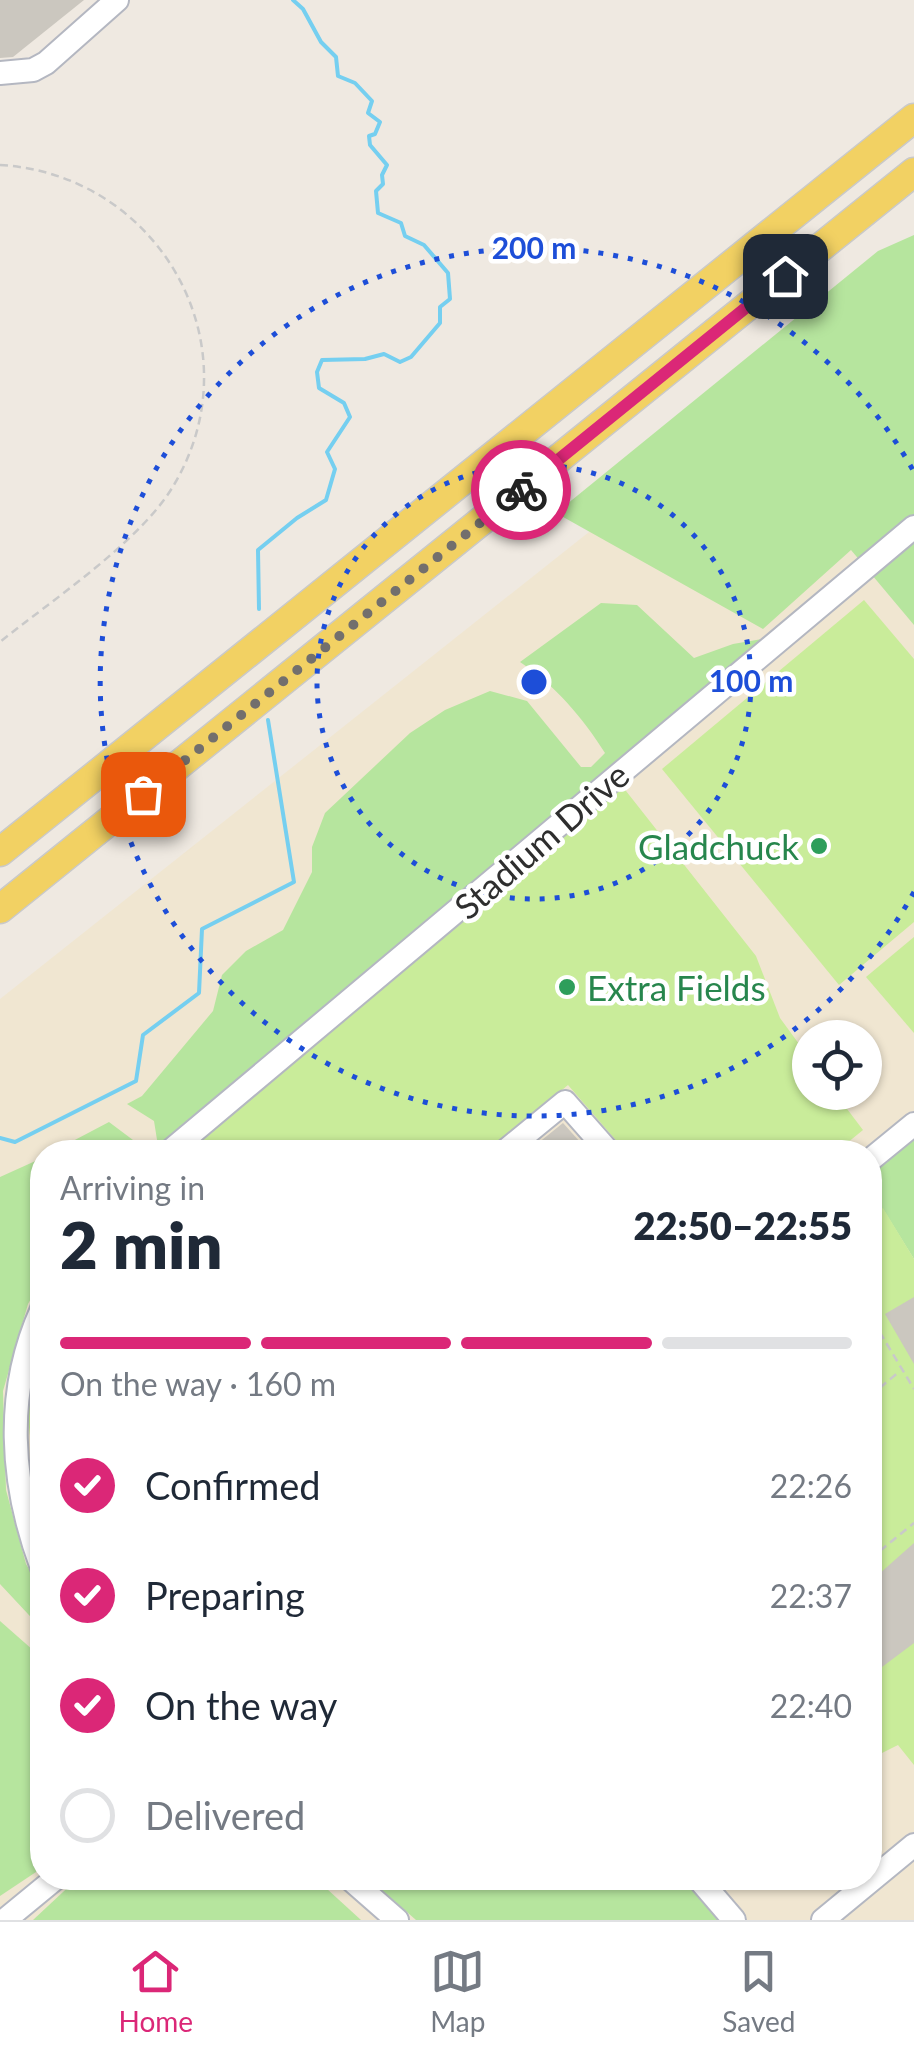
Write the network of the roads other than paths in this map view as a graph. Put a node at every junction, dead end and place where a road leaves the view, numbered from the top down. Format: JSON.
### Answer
{"nodes":[{"id":1,"x":117,"y":0,"type":"edge"},
{"id":2,"x":0,"y":73,"type":"edge"},
{"id":3,"x":914,"y":118,"type":"edge"},
{"id":4,"x":914,"y":172,"type":"edge"},
{"id":5,"x":914,"y":198,"type":"edge"},
{"id":6,"x":842,"y":229,"type":"junction"},
{"id":7,"x":914,"y":527,"type":"edge"},
{"id":8,"x":0,"y":852,"type":"edge"},
{"id":9,"x":0,"y":908,"type":"edge"},
{"id":10,"x":914,"y":1124,"type":"edge"},
{"id":11,"x":183,"y":1140,"type":"edge"},
{"id":12,"x":519,"y":1140,"type":"edge"},
{"id":13,"x":598,"y":1140,"type":"edge"},
{"id":14,"x":882,"y":1150,"type":"edge"},
{"id":15,"x":30,"y":1343,"type":"edge"},
{"id":16,"x":30,"y":1525,"type":"edge"},
{"id":17,"x":914,"y":1844,"type":"edge"},
{"id":18,"x":882,"y":1871,"type":"edge"},
{"id":19,"x":41,"y":1890,"type":"edge"},
{"id":20,"x":363,"y":1890,"type":"edge"},
{"id":21,"x":708,"y":1890,"type":"edge"},
{"id":22,"x":859,"y":1890,"type":"edge"},
{"id":23,"x":5,"y":1920,"type":"edge"},
{"id":24,"x":398,"y":1920,"type":"edge"},
{"id":25,"x":734,"y":1920,"type":"edge"},
{"id":26,"x":823,"y":1920,"type":"edge"}],
"edges":[{"from":1,"to":2,"type":"street"},
{"from":3,"to":8,"type":"main road"},
{"from":4,"to":6,"type":"main road"},
{"from":5,"to":6,"type":"main road"},
{"from":6,"to":9,"type":"main road"},
{"from":7,"to":11,"type":"street","name":"Stadium Drive"},
{"from":10,"to":14,"type":"street"},
{"from":12,"to":13,"type":"street"},
{"from":15,"to":16,"type":"street"},
{"from":17,"to":18,"type":"street"},
{"from":19,"to":23,"type":"street"},
{"from":20,"to":24,"type":"street"},
{"from":21,"to":25,"type":"street"},
{"from":22,"to":26,"type":"street"}]}
